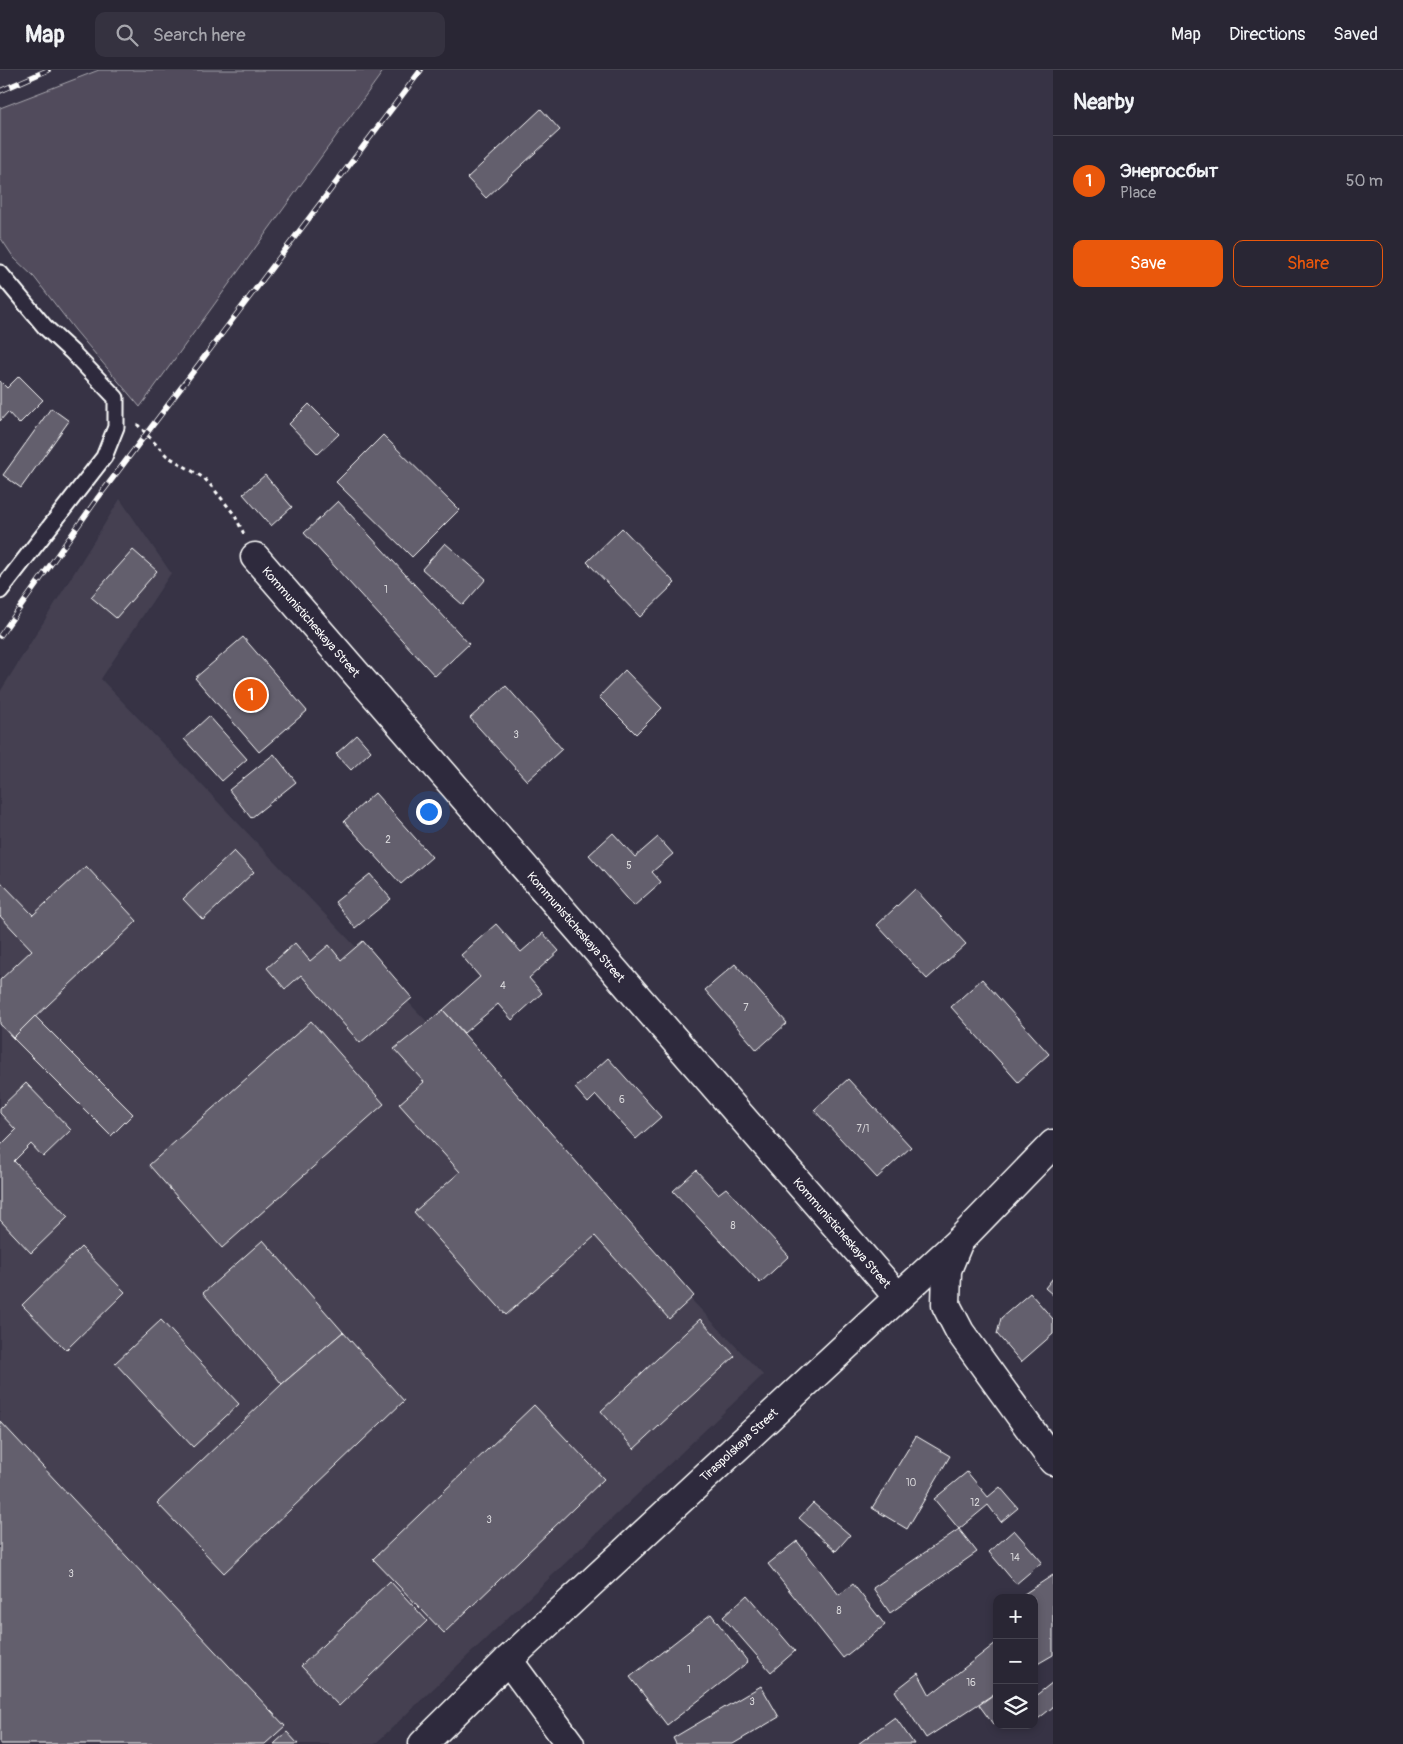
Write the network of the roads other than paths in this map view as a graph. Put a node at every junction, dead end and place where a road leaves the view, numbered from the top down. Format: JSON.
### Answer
{"nodes":[{"id":1,"x":0,"y":273,"type":"edge"},
{"id":2,"x":254,"y":557,"type":"road end"},
{"id":3,"x":0,"y":591,"type":"edge"},
{"id":4,"x":1053,"y":1144,"type":"edge"},
{"id":5,"x":959,"y":1241,"type":"junction"},
{"id":6,"x":898,"y":1297,"type":"junction"},
{"id":7,"x":1053,"y":1461,"type":"edge"},
{"id":8,"x":508,"y":1660,"type":"junction"},
{"id":9,"x":423,"y":1744,"type":"edge"},
{"id":10,"x":570,"y":1744,"type":"edge"}],
"edges":[{"from":1,"to":3,"type":"lane"},
{"from":2,"to":6,"type":"street","name":"Kommunisticheskaya Street"},
{"from":4,"to":5,"type":"street","name":"Tiraspolskaya Street"},
{"from":5,"to":6,"type":"street","name":"Tiraspolskaya Street"},
{"from":5,"to":7,"type":"street"},
{"from":6,"to":8,"type":"street","name":"Tiraspolskaya Street"},
{"from":8,"to":9,"type":"street","name":"Tiraspolskaya Street"},
{"from":8,"to":10,"type":"street"}]}
